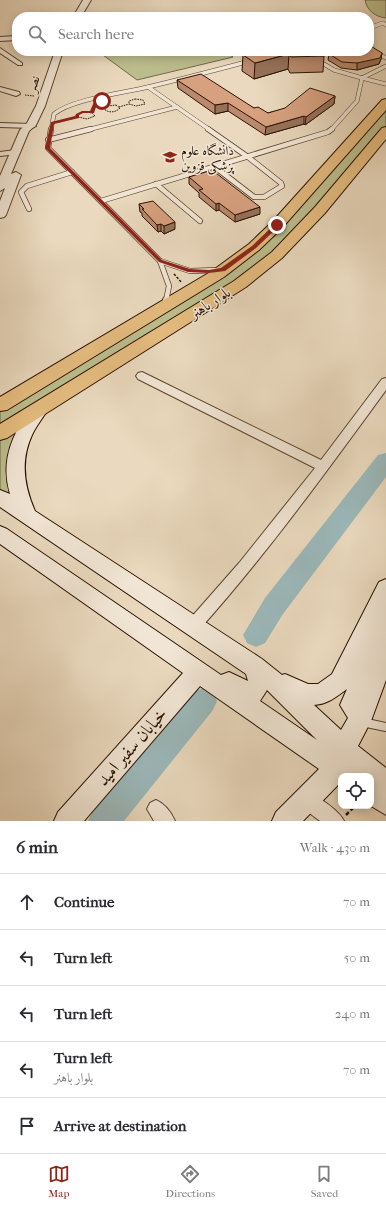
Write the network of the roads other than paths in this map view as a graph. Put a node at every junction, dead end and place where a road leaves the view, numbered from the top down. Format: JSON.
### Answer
{"nodes":[{"id":1,"x":87,"y":0,"type":"edge"},
{"id":2,"x":80,"y":12,"type":"edge"},
{"id":3,"x":385,"y":23,"type":"edge"},
{"id":4,"x":374,"y":26,"type":"edge"},
{"id":5,"x":12,"y":38,"type":"edge"},
{"id":6,"x":0,"y":39,"type":"edge"},
{"id":7,"x":0,"y":50,"type":"edge"},
{"id":8,"x":374,"y":51,"type":"edge"},
{"id":9,"x":57,"y":56,"type":"edge"},
{"id":10,"x":386,"y":58,"type":"edge"},
{"id":11,"x":256,"y":59,"type":"edge"},
{"id":12,"x":314,"y":59,"type":"edge"},
{"id":13,"x":20,"y":64,"type":"dead end"},
{"id":14,"x":386,"y":66,"type":"edge"},
{"id":15,"x":362,"y":78,"type":"junction"},
{"id":16,"x":386,"y":84,"type":"edge"},
{"id":17,"x":148,"y":87,"type":"junction"},
{"id":18,"x":0,"y":89,"type":"edge"},
{"id":19,"x":16,"y":94,"type":"road end"},
{"id":20,"x":386,"y":103,"type":"edge"},
{"id":21,"x":177,"y":107,"type":"junction"},
{"id":22,"x":0,"y":125,"type":"edge"},
{"id":23,"x":32,"y":126,"type":"junction"},
{"id":24,"x":386,"y":131,"type":"edge"},
{"id":25,"x":48,"y":140,"type":"junction"},
{"id":26,"x":15,"y":152,"type":"junction"},
{"id":27,"x":0,"y":154,"type":"edge"},
{"id":28,"x":248,"y":157,"type":"junction"},
{"id":29,"x":215,"y":167,"type":"junction"},
{"id":30,"x":72,"y":172,"type":"junction"},
{"id":31,"x":156,"y":184,"type":"junction"},
{"id":32,"x":0,"y":188,"type":"edge"},
{"id":33,"x":100,"y":201,"type":"junction"},
{"id":34,"x":29,"y":209,"type":"dead end"},
{"id":35,"x":0,"y":215,"type":"edge"},
{"id":36,"x":200,"y":221,"type":"dead end"},
{"id":37,"x":160,"y":261,"type":"junction"},
{"id":38,"x":223,"y":270,"type":"junction"},
{"id":39,"x":164,"y":307,"type":"junction"},
{"id":40,"x":142,"y":376,"type":"dead end"},
{"id":41,"x":386,"y":382,"type":"edge"},
{"id":42,"x":0,"y":405,"type":"edge"},
{"id":43,"x":40,"y":409,"type":"junction"},
{"id":44,"x":0,"y":433,"type":"edge"},
{"id":45,"x":324,"y":466,"type":"junction"},
{"id":46,"x":0,"y":497,"type":"edge"},
{"id":47,"x":28,"y":516,"type":"junction"},
{"id":48,"x":0,"y":534,"type":"edge"},
{"id":49,"x":383,"y":595,"type":"edge"},
{"id":50,"x":116,"y":615,"type":"junction"},
{"id":51,"x":193,"y":626,"type":"junction"},
{"id":52,"x":386,"y":650,"type":"edge"},
{"id":53,"x":260,"y":671,"type":"junction"},
{"id":54,"x":203,"y":676,"type":"junction"},
{"id":55,"x":362,"y":712,"type":"junction"},
{"id":56,"x":386,"y":727,"type":"edge"},
{"id":57,"x":343,"y":764,"type":"edge"},
{"id":58,"x":386,"y":784,"type":"edge"},
{"id":59,"x":374,"y":793,"type":"edge"},
{"id":60,"x":306,"y":800,"type":"junction"},
{"id":61,"x":386,"y":802,"type":"edge"},
{"id":62,"x":66,"y":821,"type":"edge"},
{"id":63,"x":285,"y":821,"type":"edge"},
{"id":64,"x":335,"y":821,"type":"edge"}],
"edges":[{"from":1,"to":2,"type":"street"},
{"from":3,"to":4,"type":"lane"},
{"from":5,"to":6,"type":"street"},
{"from":7,"to":13,"type":"street"},
{"from":8,"to":10,"type":"lane"},
{"from":9,"to":23,"type":"street","name":"نصر"},
{"from":11,"to":17,"type":"lane"},
{"from":12,"to":15,"type":"lane"},
{"from":14,"to":15,"type":"lane"},
{"from":15,"to":16,"type":"lane"},
{"from":15,"to":28,"type":"lane"},
{"from":17,"to":21,"type":"lane"},
{"from":17,"to":25,"type":"lane"},
{"from":18,"to":19,"type":"street"},
{"from":20,"to":38,"type":"main road","name":"بلوار باهنر"},
{"from":21,"to":25,"type":"lane"},
{"from":21,"to":28,"type":"lane"},
{"from":22,"to":23,"type":"street"},
{"from":23,"to":26,"type":"street","name":"نصر"},
{"from":23,"to":35,"type":"street","name":"نصر"},
{"from":24,"to":43,"type":"main road","name":"بلوار باهنر"},
{"from":25,"to":30,"type":"lane"},
{"from":26,"to":27,"type":"street"},
{"from":26,"to":32,"type":"street","name":"نصر"},
{"from":28,"to":29,"type":"lane"},
{"from":28,"to":29,"type":"lane"},
{"from":29,"to":31,"type":"lane"},
{"from":30,"to":33,"type":"lane"},
{"from":30,"to":34,"type":"lane"},
{"from":31,"to":33,"type":"lane"},
{"from":31,"to":36,"type":"lane"},
{"from":33,"to":37,"type":"lane"},
{"from":37,"to":38,"type":"lane"},
{"from":37,"to":39,"type":"lane"},
{"from":38,"to":39,"type":"main road","name":"بلوار باهنر"},
{"from":39,"to":42,"type":"main road","name":"بلوار باهنر"},
{"from":40,"to":45,"type":"street"},
{"from":41,"to":45,"type":"street"},
{"from":43,"to":44,"type":"main road","name":"بلوار باهنر"},
{"from":43,"to":47,"type":"main road"},
{"from":45,"to":51,"type":"street"},
{"from":46,"to":47,"type":"main road"},
{"from":47,"to":51,"type":"main road"},
{"from":48,"to":50,"type":"main road"},
{"from":49,"to":53,"type":"main road"},
{"from":49,"to":55,"type":"main road"},
{"from":50,"to":53,"type":"main road"},
{"from":50,"to":54,"type":"main road"},
{"from":51,"to":53,"type":"main road"},
{"from":52,"to":55,"type":"main road"},
{"from":53,"to":57,"type":"main road"},
{"from":54,"to":57,"type":"main road"},
{"from":54,"to":62,"type":"main road","name":"خیابان سفیر امید"},
{"from":55,"to":56,"type":"lane"},
{"from":55,"to":57,"type":"main road"},
{"from":57,"to":58,"type":"main road"},
{"from":57,"to":60,"type":"main road"},
{"from":59,"to":61,"type":"main road"},
{"from":60,"to":63,"type":"main road"},
{"from":60,"to":64,"type":"street"}]}
